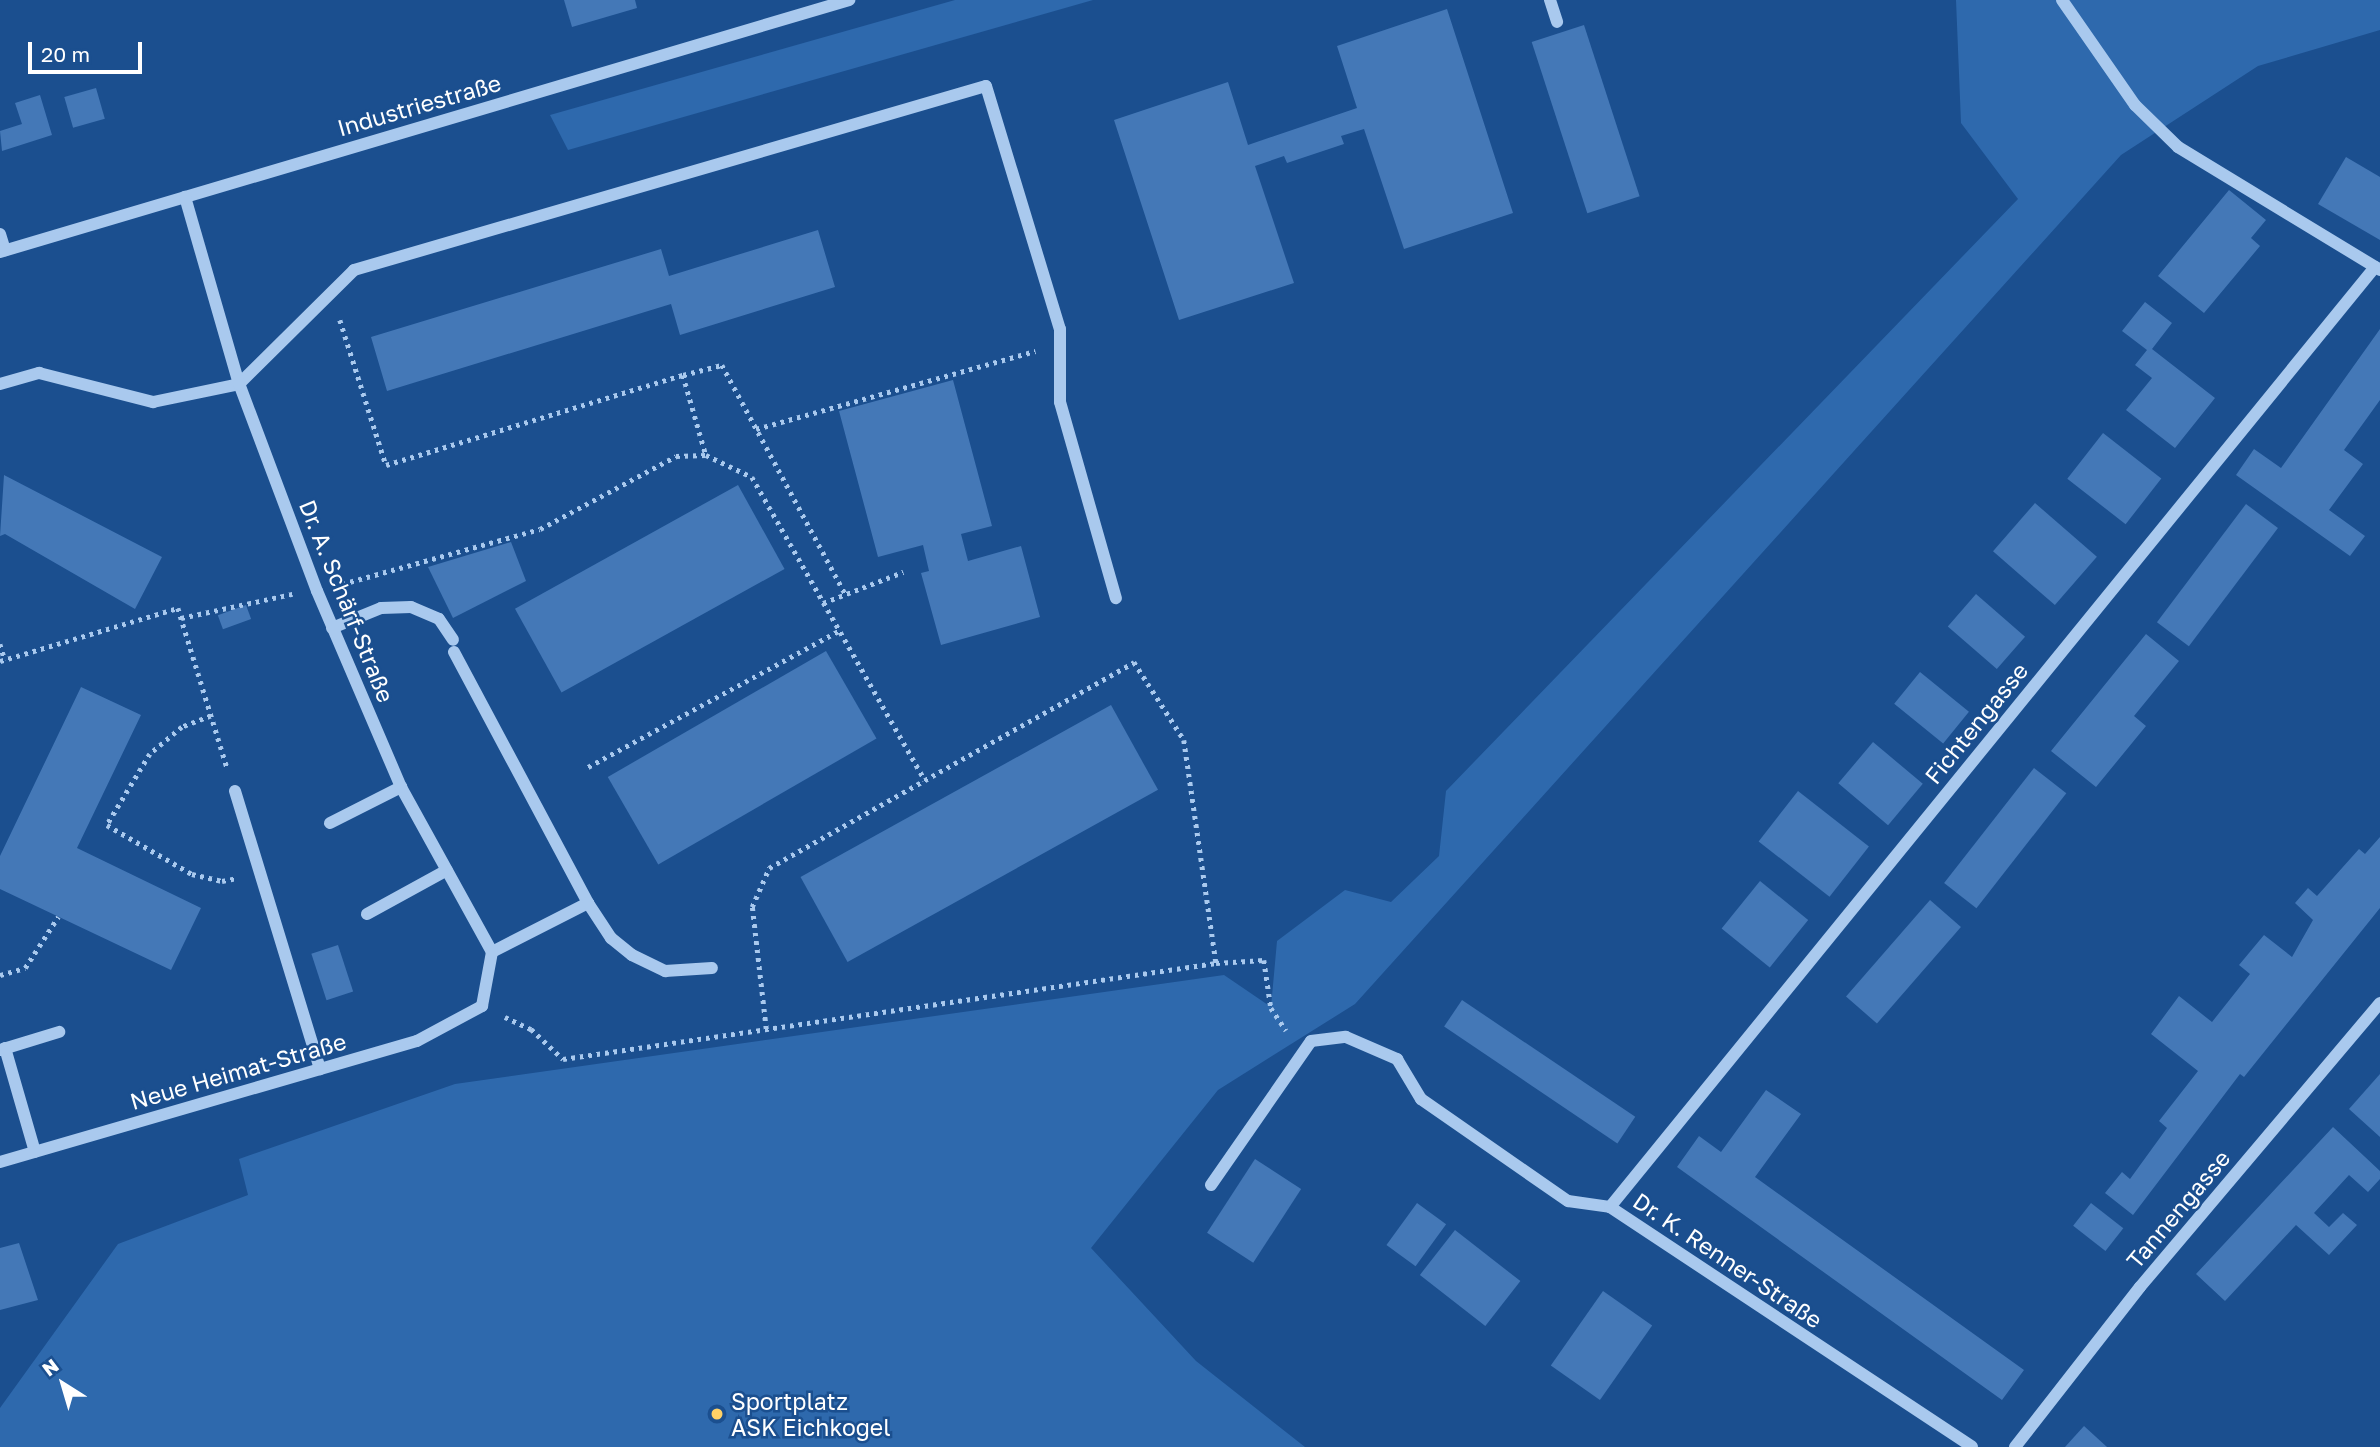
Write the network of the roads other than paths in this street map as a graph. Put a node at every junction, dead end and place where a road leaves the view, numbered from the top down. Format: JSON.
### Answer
{"nodes":[{"id":1,"x":849,"y":0,"type":"edge"},
{"id":2,"x":1550,"y":0,"type":"edge"},
{"id":3,"x":2062,"y":0,"type":"edge"},
{"id":4,"x":1557,"y":22,"type":"dead end"},
{"id":5,"x":185,"y":197,"type":"junction"},
{"id":6,"x":0,"y":234,"type":"edge"},
{"id":7,"x":3,"y":251,"type":"edge"},
{"id":8,"x":2377,"y":268,"type":"edge"},
{"id":9,"x":0,"y":384,"type":"edge"},
{"id":10,"x":239,"y":384,"type":"junction"},
{"id":11,"x":1116,"y":598,"type":"dead end"},
{"id":12,"x":332,"y":628,"type":"junction"},
{"id":13,"x":401,"y":787,"type":"junction"},
{"id":14,"x":235,"y":791,"type":"road end"},
{"id":15,"x":330,"y":823,"type":"dead end"},
{"id":16,"x":447,"y":870,"type":"junction"},
{"id":17,"x":588,"y":903,"type":"junction"},
{"id":18,"x":367,"y":914,"type":"dead end"},
{"id":19,"x":492,"y":952,"type":"junction"},
{"id":20,"x":712,"y":968,"type":"dead end"},
{"id":21,"x":2380,"y":1003,"type":"edge"},
{"id":22,"x":59,"y":1032,"type":"dead end"},
{"id":23,"x":2,"y":1049,"type":"edge"},
{"id":24,"x":320,"y":1069,"type":"junction"},
{"id":25,"x":35,"y":1152,"type":"junction"},
{"id":26,"x":0,"y":1162,"type":"edge"},
{"id":27,"x":1211,"y":1185,"type":"dead end"},
{"id":28,"x":1610,"y":1206,"type":"junction"},
{"id":29,"x":1972,"y":1447,"type":"edge"},
{"id":30,"x":2015,"y":1447,"type":"edge"}],
"edges":[{"from":1,"to":5,"type":"street","name":"Industriestraße"},
{"from":2,"to":4,"type":"street"},
{"from":3,"to":8,"type":"street"},
{"from":5,"to":7,"type":"street","name":"Industriestraße"},
{"from":5,"to":10,"type":"street","name":"Dr. A. Schärf-Straße"},
{"from":6,"to":7,"type":"street"},
{"from":8,"to":28,"type":"street","name":"Fichtengasse"},
{"from":9,"to":10,"type":"street"},
{"from":10,"to":11,"type":"street"},
{"from":10,"to":12,"type":"street","name":"Dr. A. Schärf-Straße"},
{"from":12,"to":13,"type":"street","name":"Dr. A. Schärf-Straße"},
{"from":12,"to":17,"type":"street"},
{"from":13,"to":15,"type":"street"},
{"from":13,"to":16,"type":"street","name":"Dr. A. Schärf-Straße"},
{"from":14,"to":24,"type":"street"},
{"from":16,"to":18,"type":"street"},
{"from":16,"to":19,"type":"street","name":"Dr. A. Schärf-Straße"},
{"from":17,"to":19,"type":"street"},
{"from":17,"to":20,"type":"street"},
{"from":19,"to":24,"type":"street","name":"Neue Heimat-Straße"},
{"from":21,"to":30,"type":"street","name":"Tannengasse"},
{"from":22,"to":23,"type":"street"},
{"from":23,"to":25,"type":"street"},
{"from":24,"to":25,"type":"street","name":"Neue Heimat-Straße"},
{"from":25,"to":26,"type":"street","name":"Neue Heimat-Straße"},
{"from":27,"to":28,"type":"street","name":"Dr. K. Renner-Straße"},
{"from":28,"to":29,"type":"street","name":"Dr. K. Renner-Straße"}]}
